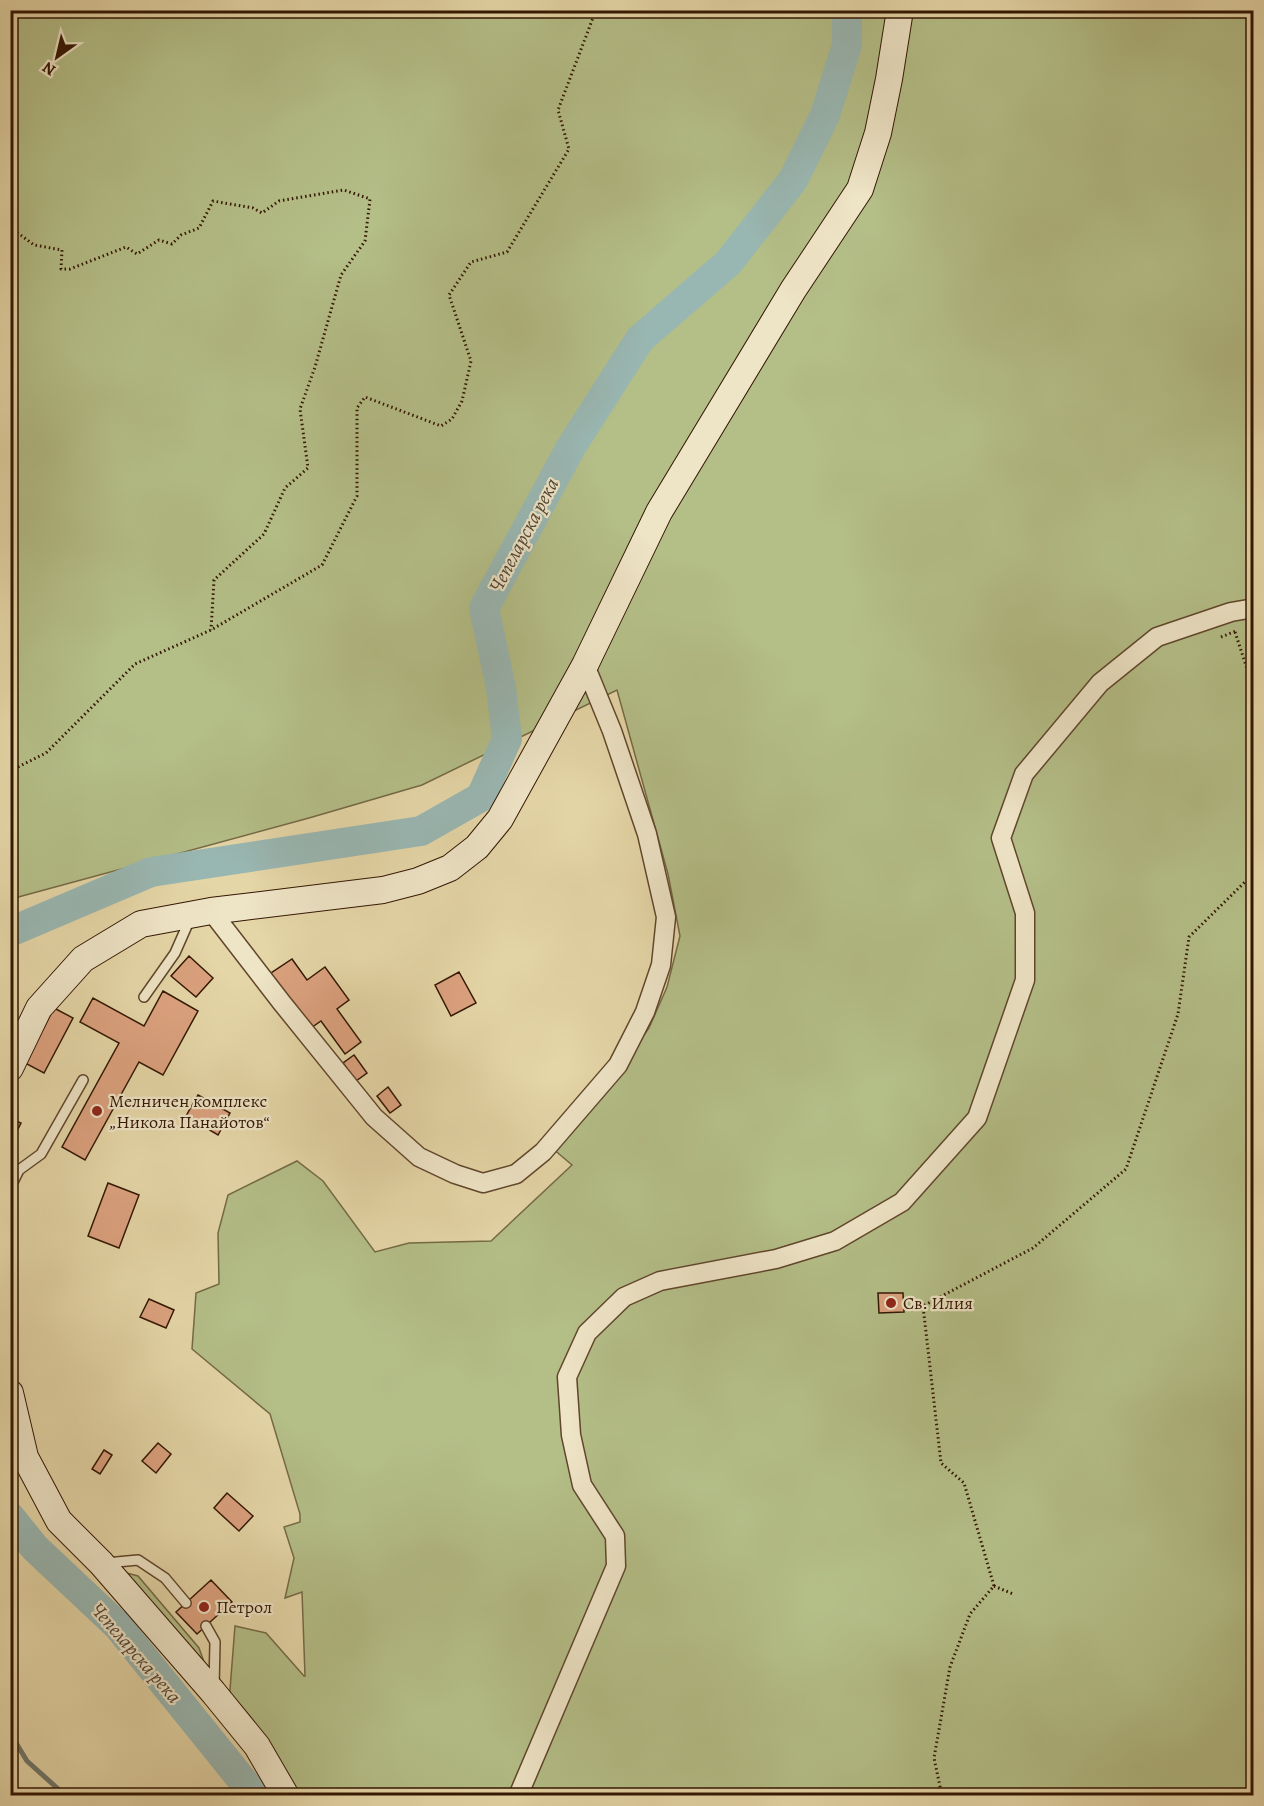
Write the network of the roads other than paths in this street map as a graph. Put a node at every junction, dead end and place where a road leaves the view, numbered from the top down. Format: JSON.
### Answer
{"nodes":[{"id":1,"x":900,"y":10,"type":"edge"},
{"id":2,"x":1254,"y":608,"type":"edge"},
{"id":3,"x":585,"y":665,"type":"junction"},
{"id":4,"x":201,"y":913,"type":"junction"},
{"id":5,"x":144,"y":997,"type":"dead end"},
{"id":6,"x":10,"y":1068,"type":"edge"},
{"id":7,"x":83,"y":1080,"type":"dead end"},
{"id":8,"x":10,"y":1188,"type":"edge"},
{"id":9,"x":10,"y":1393,"type":"edge"},
{"id":10,"x":101,"y":1563,"type":"junction"},
{"id":11,"x":186,"y":1603,"type":"dead end"},
{"id":12,"x":206,"y":1626,"type":"dead end"},
{"id":13,"x":213,"y":1692,"type":"junction"},
{"id":14,"x":286,"y":1796,"type":"edge"},
{"id":15,"x":518,"y":1796,"type":"edge"}],
"edges":[{"from":1,"to":3,"type":"main road"},
{"from":2,"to":15,"type":"street"},
{"from":3,"to":4,"type":"main road"},
{"from":3,"to":4,"type":"street"},
{"from":4,"to":5,"type":"lane"},
{"from":4,"to":6,"type":"main road"},
{"from":7,"to":8,"type":"lane"},
{"from":9,"to":10,"type":"main road"},
{"from":10,"to":11,"type":"lane"},
{"from":10,"to":13,"type":"main road"},
{"from":12,"to":13,"type":"lane"},
{"from":13,"to":14,"type":"main road"}]}
